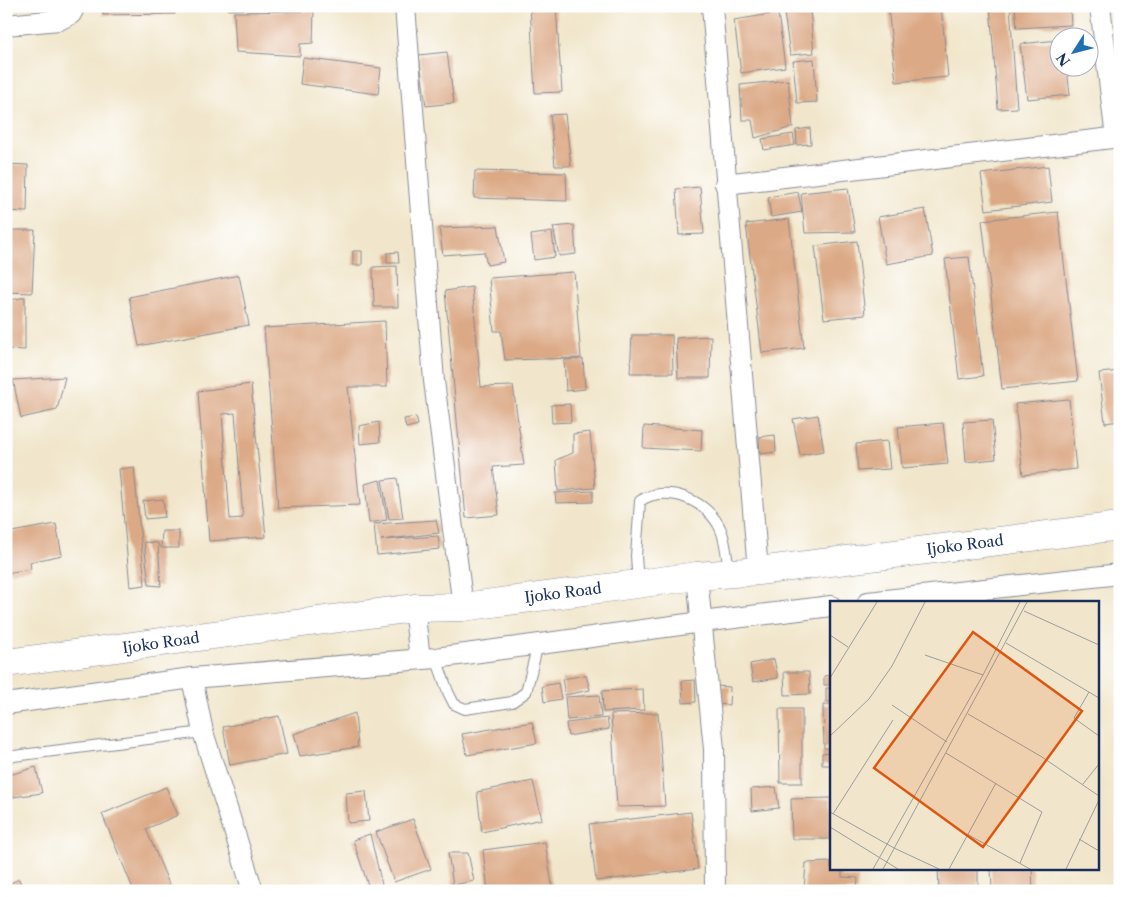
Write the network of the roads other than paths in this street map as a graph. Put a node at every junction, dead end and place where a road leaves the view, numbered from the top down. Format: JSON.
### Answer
{"nodes":[{"id":1,"x":75,"y":6,"type":"edge"},
{"id":2,"x":405,"y":6,"type":"edge"},
{"id":3,"x":712,"y":6,"type":"edge"},
{"id":4,"x":1100,"y":6,"type":"edge"},
{"id":5,"x":6,"y":25,"type":"edge"},
{"id":6,"x":1118,"y":137,"type":"edge"},
{"id":7,"x":726,"y":184,"type":"junction"},
{"id":8,"x":1120,"y":526,"type":"edge"},
{"id":9,"x":758,"y":570,"type":"junction"},
{"id":10,"x":730,"y":573,"type":"junction"},
{"id":11,"x":1120,"y":574,"type":"edge"},
{"id":12,"x":697,"y":576,"type":"junction"},
{"id":13,"x":638,"y":583,"type":"junction"},
{"id":14,"x":877,"y":601,"type":"edge"},
{"id":15,"x":463,"y":606,"type":"junction"},
{"id":16,"x":830,"y":606,"type":"edge"},
{"id":17,"x":414,"y":608,"type":"junction"},
{"id":18,"x":702,"y":622,"type":"junction"},
{"id":19,"x":538,"y":644,"type":"junction"},
{"id":20,"x":428,"y":658,"type":"junction"},
{"id":21,"x":6,"y":663,"type":"edge"},
{"id":22,"x":192,"y":678,"type":"junction"},
{"id":23,"x":6,"y":704,"type":"edge"},
{"id":24,"x":203,"y":732,"type":"junction"},
{"id":25,"x":6,"y":757,"type":"edge"},
{"id":26,"x":253,"y":891,"type":"edge"},
{"id":27,"x":715,"y":891,"type":"edge"}],
"edges":[{"from":1,"to":5,"type":"street"},
{"from":2,"to":15,"type":"street"},
{"from":3,"to":7,"type":"street"},
{"from":4,"to":6,"type":"street"},
{"from":6,"to":7,"type":"street"},
{"from":7,"to":9,"type":"street"},
{"from":8,"to":9,"type":"main road","name":"Ijoko Road"},
{"from":9,"to":10,"type":"main road","name":"Ijoko Road"},
{"from":10,"to":12,"type":"main road","name":"Ijoko Road"},
{"from":10,"to":13,"type":"lane"},
{"from":11,"to":14,"type":"street"},
{"from":12,"to":13,"type":"main road","name":"Ijoko Road"},
{"from":12,"to":18,"type":"street"},
{"from":13,"to":15,"type":"main road","name":"Ijoko Road"},
{"from":15,"to":17,"type":"main road","name":"Ijoko Road"},
{"from":16,"to":18,"type":"street"},
{"from":17,"to":20,"type":"street"},
{"from":17,"to":21,"type":"main road","name":"Ijoko Road"},
{"from":18,"to":19,"type":"street"},
{"from":18,"to":27,"type":"street"},
{"from":19,"to":20,"type":"street"},
{"from":19,"to":20,"type":"lane"},
{"from":20,"to":22,"type":"street"},
{"from":22,"to":23,"type":"street"},
{"from":22,"to":24,"type":"street"},
{"from":24,"to":25,"type":"lane"},
{"from":24,"to":26,"type":"street"}]}
